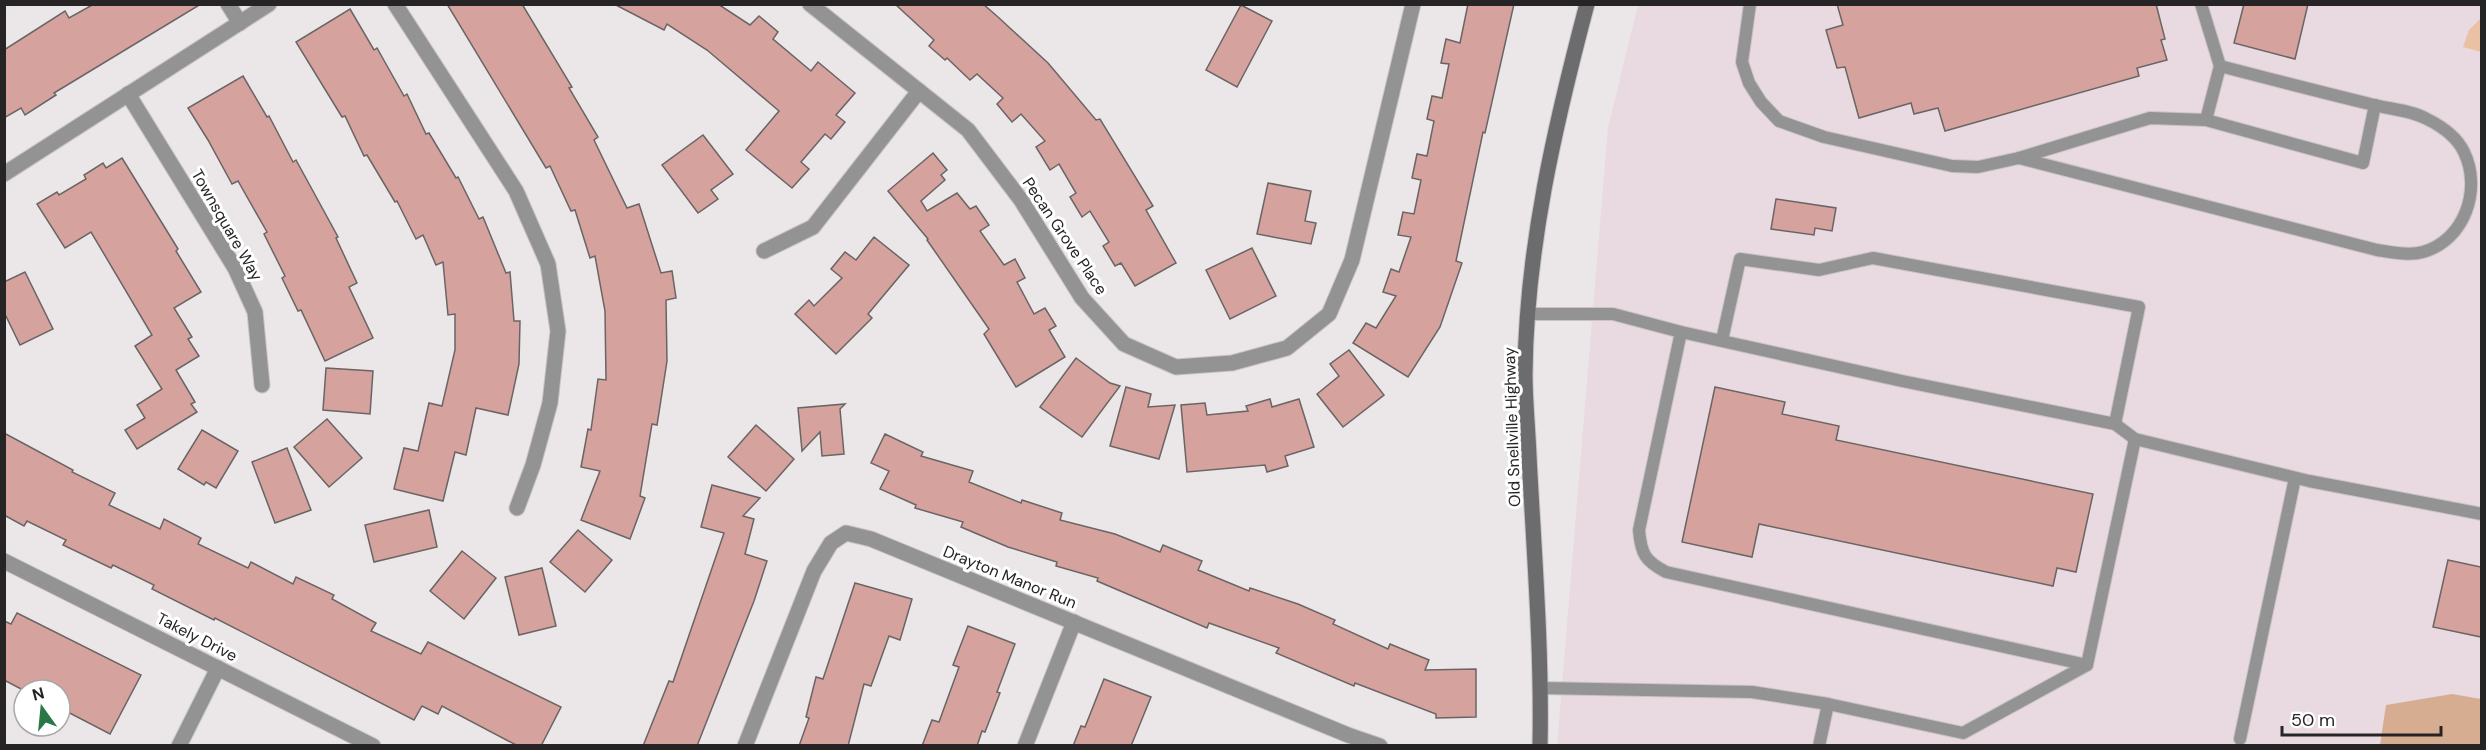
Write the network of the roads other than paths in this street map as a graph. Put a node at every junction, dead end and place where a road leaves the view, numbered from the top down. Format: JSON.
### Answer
{"nodes":[{"id":1,"x":228,"y":4,"type":"edge"},
{"id":2,"x":270,"y":4,"type":"edge"},
{"id":3,"x":395,"y":4,"type":"edge"},
{"id":4,"x":810,"y":4,"type":"edge"},
{"id":5,"x":1413,"y":4,"type":"edge"},
{"id":6,"x":1587,"y":4,"type":"edge"},
{"id":7,"x":1750,"y":4,"type":"edge"},
{"id":8,"x":2201,"y":4,"type":"edge"},
{"id":9,"x":240,"y":22,"type":"junction"},
{"id":10,"x":2220,"y":66,"type":"junction"},
{"id":11,"x":920,"y":92,"type":"junction"},
{"id":12,"x":128,"y":94,"type":"junction"},
{"id":13,"x":2375,"y":105,"type":"junction"},
{"id":14,"x":2206,"y":120,"type":"junction"},
{"id":15,"x":2019,"y":158,"type":"junction"},
{"id":16,"x":4,"y":174,"type":"edge"},
{"id":17,"x":764,"y":251,"type":"dead end"},
{"id":18,"x":1528,"y":314,"type":"junction"},
{"id":19,"x":1681,"y":332,"type":"junction"},
{"id":20,"x":1722,"y":340,"type":"junction"},
{"id":21,"x":262,"y":386,"type":"dead end"},
{"id":22,"x":2115,"y":424,"type":"junction"},
{"id":23,"x":2135,"y":439,"type":"junction"},
{"id":24,"x":2295,"y":478,"type":"junction"},
{"id":25,"x":517,"y":508,"type":"dead end"},
{"id":26,"x":2481,"y":514,"type":"edge"},
{"id":27,"x":4,"y":561,"type":"edge"},
{"id":28,"x":1074,"y":622,"type":"junction"},
{"id":29,"x":2087,"y":665,"type":"junction"},
{"id":30,"x":218,"y":668,"type":"junction"},
{"id":31,"x":1541,"y":688,"type":"junction"},
{"id":32,"x":1828,"y":704,"type":"junction"},
{"id":33,"x":1964,"y":739,"type":"edge"},
{"id":34,"x":2240,"y":739,"type":"dead end"},
{"id":35,"x":1346,"y":740,"type":"edge"},
{"id":36,"x":180,"y":746,"type":"edge"},
{"id":37,"x":373,"y":746,"type":"edge"},
{"id":38,"x":745,"y":746,"type":"edge"},
{"id":39,"x":1025,"y":746,"type":"edge"},
{"id":40,"x":1380,"y":746,"type":"edge"},
{"id":41,"x":1540,"y":746,"type":"edge"},
{"id":42,"x":1819,"y":746,"type":"edge"}],
"edges":[{"from":1,"to":9,"type":"street"},
{"from":2,"to":9,"type":"street"},
{"from":3,"to":25,"type":"street"},
{"from":4,"to":11,"type":"street","name":"Pecan Grove Place"},
{"from":5,"to":11,"type":"street","name":"Pecan Grove Place"},
{"from":6,"to":18,"type":"street","name":"Old Snellville Highway"},
{"from":7,"to":15,"type":"lane"},
{"from":8,"to":10,"type":"lane"},
{"from":9,"to":12,"type":"street"},
{"from":10,"to":13,"type":"lane"},
{"from":10,"to":14,"type":"lane"},
{"from":11,"to":17,"type":"street"},
{"from":12,"to":16,"type":"street"},
{"from":12,"to":21,"type":"street","name":"Townsquare Way"},
{"from":13,"to":14,"type":"lane"},
{"from":13,"to":15,"type":"lane"},
{"from":14,"to":15,"type":"lane"},
{"from":18,"to":19,"type":"lane"},
{"from":18,"to":31,"type":"street","name":"Old Snellville Highway"},
{"from":19,"to":20,"type":"lane"},
{"from":19,"to":29,"type":"lane"},
{"from":20,"to":22,"type":"lane"},
{"from":20,"to":22,"type":"lane"},
{"from":22,"to":23,"type":"lane"},
{"from":23,"to":24,"type":"lane"},
{"from":23,"to":29,"type":"lane"},
{"from":24,"to":26,"type":"lane"},
{"from":24,"to":34,"type":"lane"},
{"from":27,"to":30,"type":"street","name":"Takely Drive"},
{"from":28,"to":35,"type":"street","name":"Drayton Manor Run"},
{"from":28,"to":38,"type":"street","name":"Drayton Manor Run"},
{"from":28,"to":39,"type":"street"},
{"from":29,"to":33,"type":"lane"},
{"from":30,"to":36,"type":"street"},
{"from":30,"to":37,"type":"street","name":"Takely Drive"},
{"from":31,"to":32,"type":"lane"},
{"from":31,"to":41,"type":"street","name":"Old Snellville Highway"},
{"from":32,"to":33,"type":"lane"},
{"from":32,"to":42,"type":"lane"},
{"from":35,"to":40,"type":"street","name":"Drayton Manor Run"}]}
